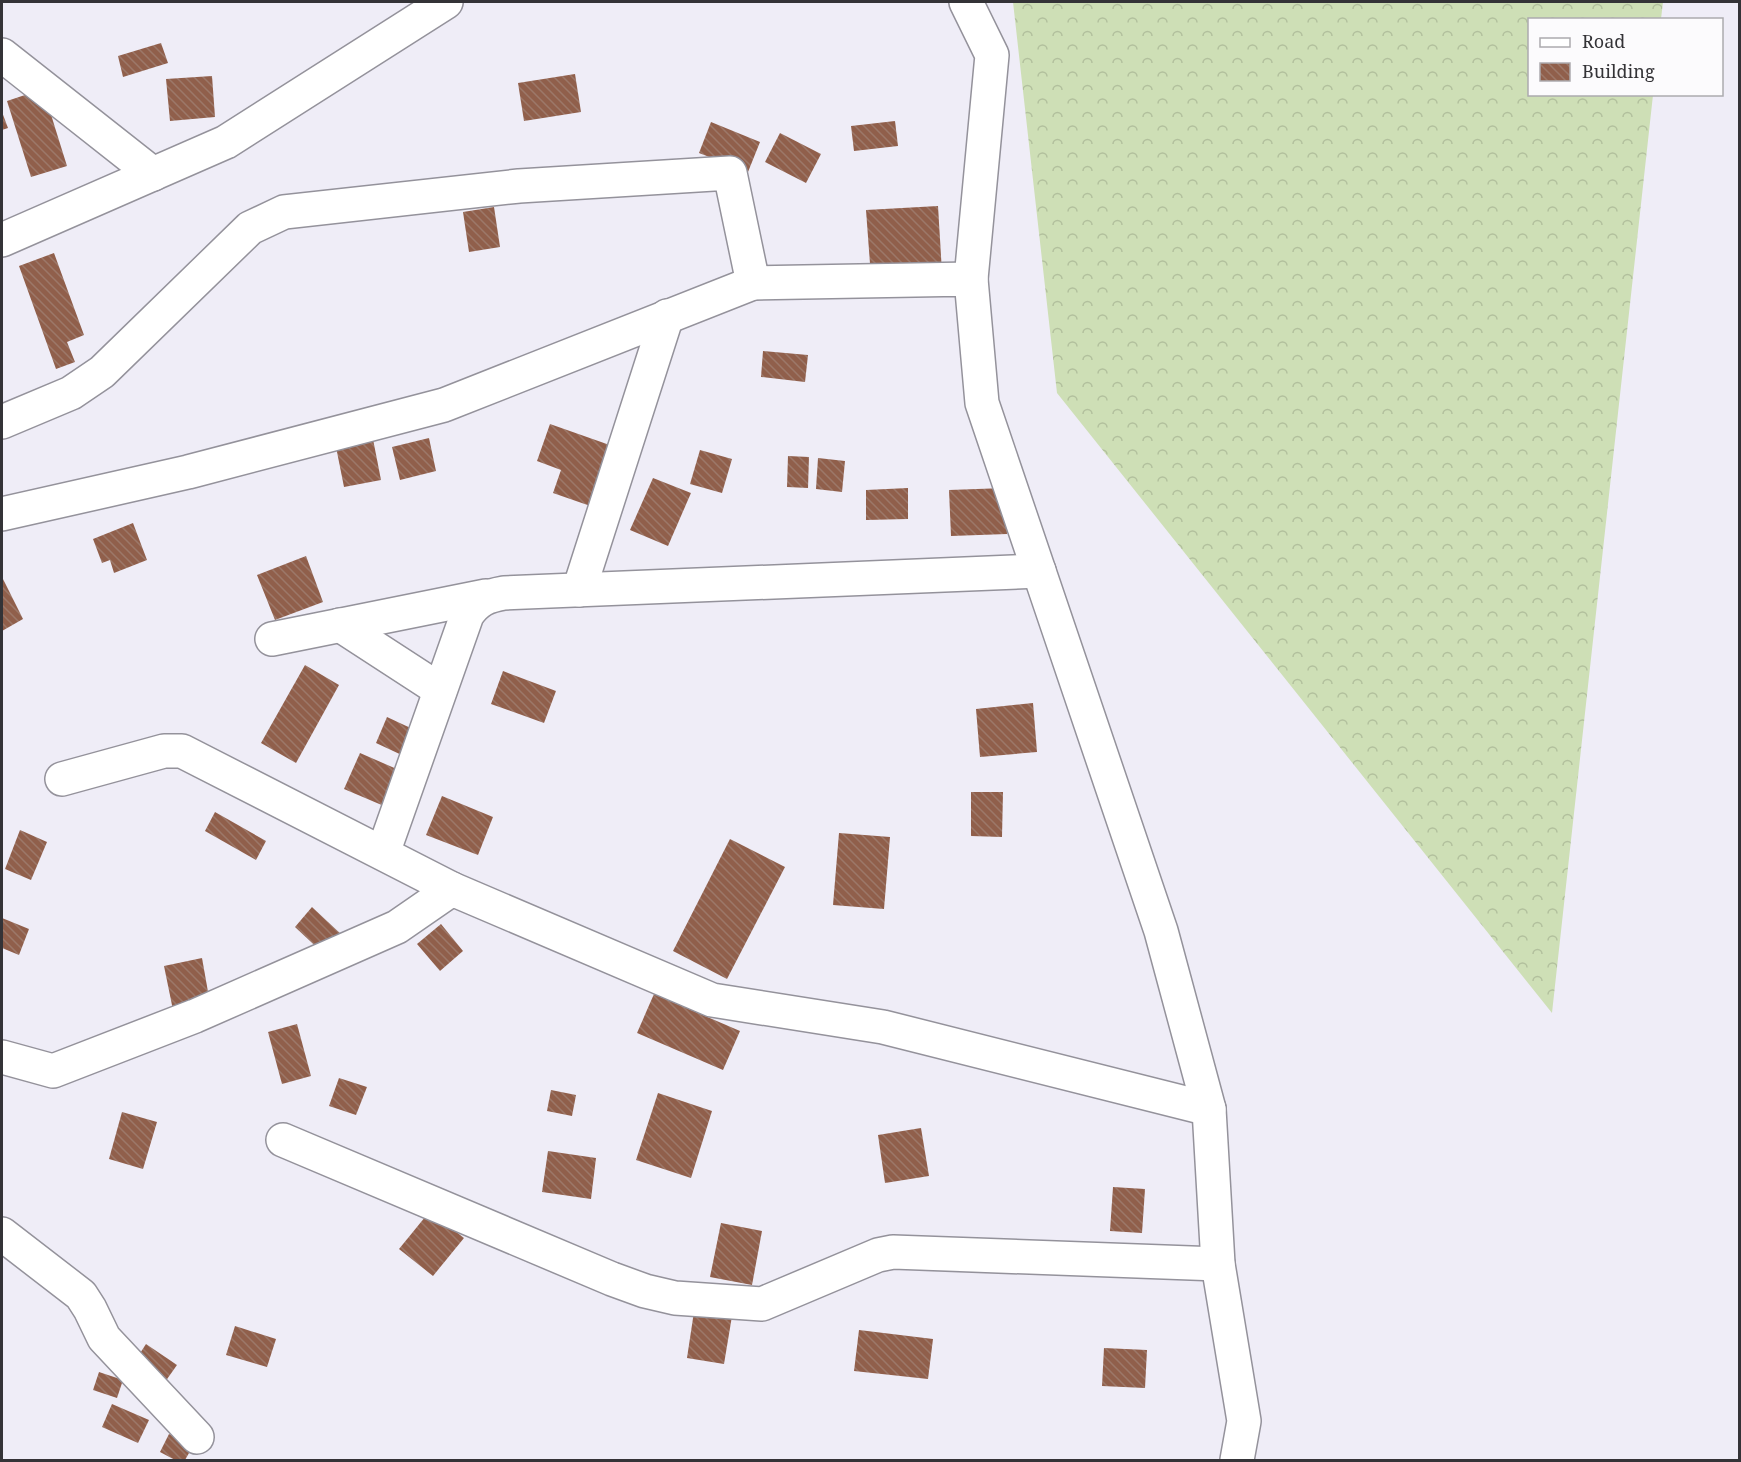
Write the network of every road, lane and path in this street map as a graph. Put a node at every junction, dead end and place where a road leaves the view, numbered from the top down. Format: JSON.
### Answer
{"nodes":[{"id":1,"x":446,"y":2,"type":"edge"},
{"id":2,"x":966,"y":2,"type":"edge"},
{"id":3,"x":2,"y":55,"type":"edge"},
{"id":4,"x":153,"y":174,"type":"junction"},
{"id":5,"x":2,"y":240,"type":"edge"},
{"id":6,"x":971,"y":279,"type":"junction"},
{"id":7,"x":753,"y":283,"type":"junction"},
{"id":8,"x":667,"y":316,"type":"junction"},
{"id":9,"x":2,"y":422,"type":"edge"},
{"id":10,"x":2,"y":514,"type":"edge"},
{"id":11,"x":1039,"y":571,"type":"junction"},
{"id":12,"x":579,"y":590,"type":"junction"},
{"id":13,"x":486,"y":596,"type":"junction"},
{"id":14,"x":340,"y":625,"type":"junction"},
{"id":15,"x":272,"y":639,"type":"dead end"},
{"id":16,"x":440,"y":690,"type":"junction"},
{"id":17,"x":62,"y":779,"type":"dead end"},
{"id":18,"x":383,"y":853,"type":"junction"},
{"id":19,"x":452,"y":890,"type":"junction"},
{"id":20,"x":2,"y":1057,"type":"edge"},
{"id":21,"x":1209,"y":1109,"type":"junction"},
{"id":22,"x":283,"y":1140,"type":"dead end"},
{"id":23,"x":2,"y":1234,"type":"edge"},
{"id":24,"x":1218,"y":1264,"type":"junction"},
{"id":25,"x":197,"y":1437,"type":"dead end"},
{"id":26,"x":1237,"y":1461,"type":"edge"}],
"edges":[{"from":1,"to":4,"type":"street"},
{"from":2,"to":6,"type":"street"},
{"from":3,"to":4,"type":"street"},
{"from":4,"to":5,"type":"street"},
{"from":6,"to":7,"type":"street"},
{"from":6,"to":11,"type":"street"},
{"from":7,"to":8,"type":"street"},
{"from":7,"to":9,"type":"street"},
{"from":8,"to":10,"type":"street"},
{"from":8,"to":12,"type":"street"},
{"from":11,"to":12,"type":"street"},
{"from":11,"to":21,"type":"street"},
{"from":12,"to":13,"type":"street"},
{"from":13,"to":14,"type":"street"},
{"from":13,"to":16,"type":"street"},
{"from":14,"to":15,"type":"street"},
{"from":14,"to":16,"type":"street"},
{"from":16,"to":18,"type":"street"},
{"from":17,"to":18,"type":"street"},
{"from":18,"to":19,"type":"street"},
{"from":19,"to":20,"type":"street"},
{"from":19,"to":21,"type":"street"},
{"from":21,"to":24,"type":"street"},
{"from":22,"to":24,"type":"street"},
{"from":23,"to":25,"type":"street"},
{"from":24,"to":26,"type":"street"}]}
